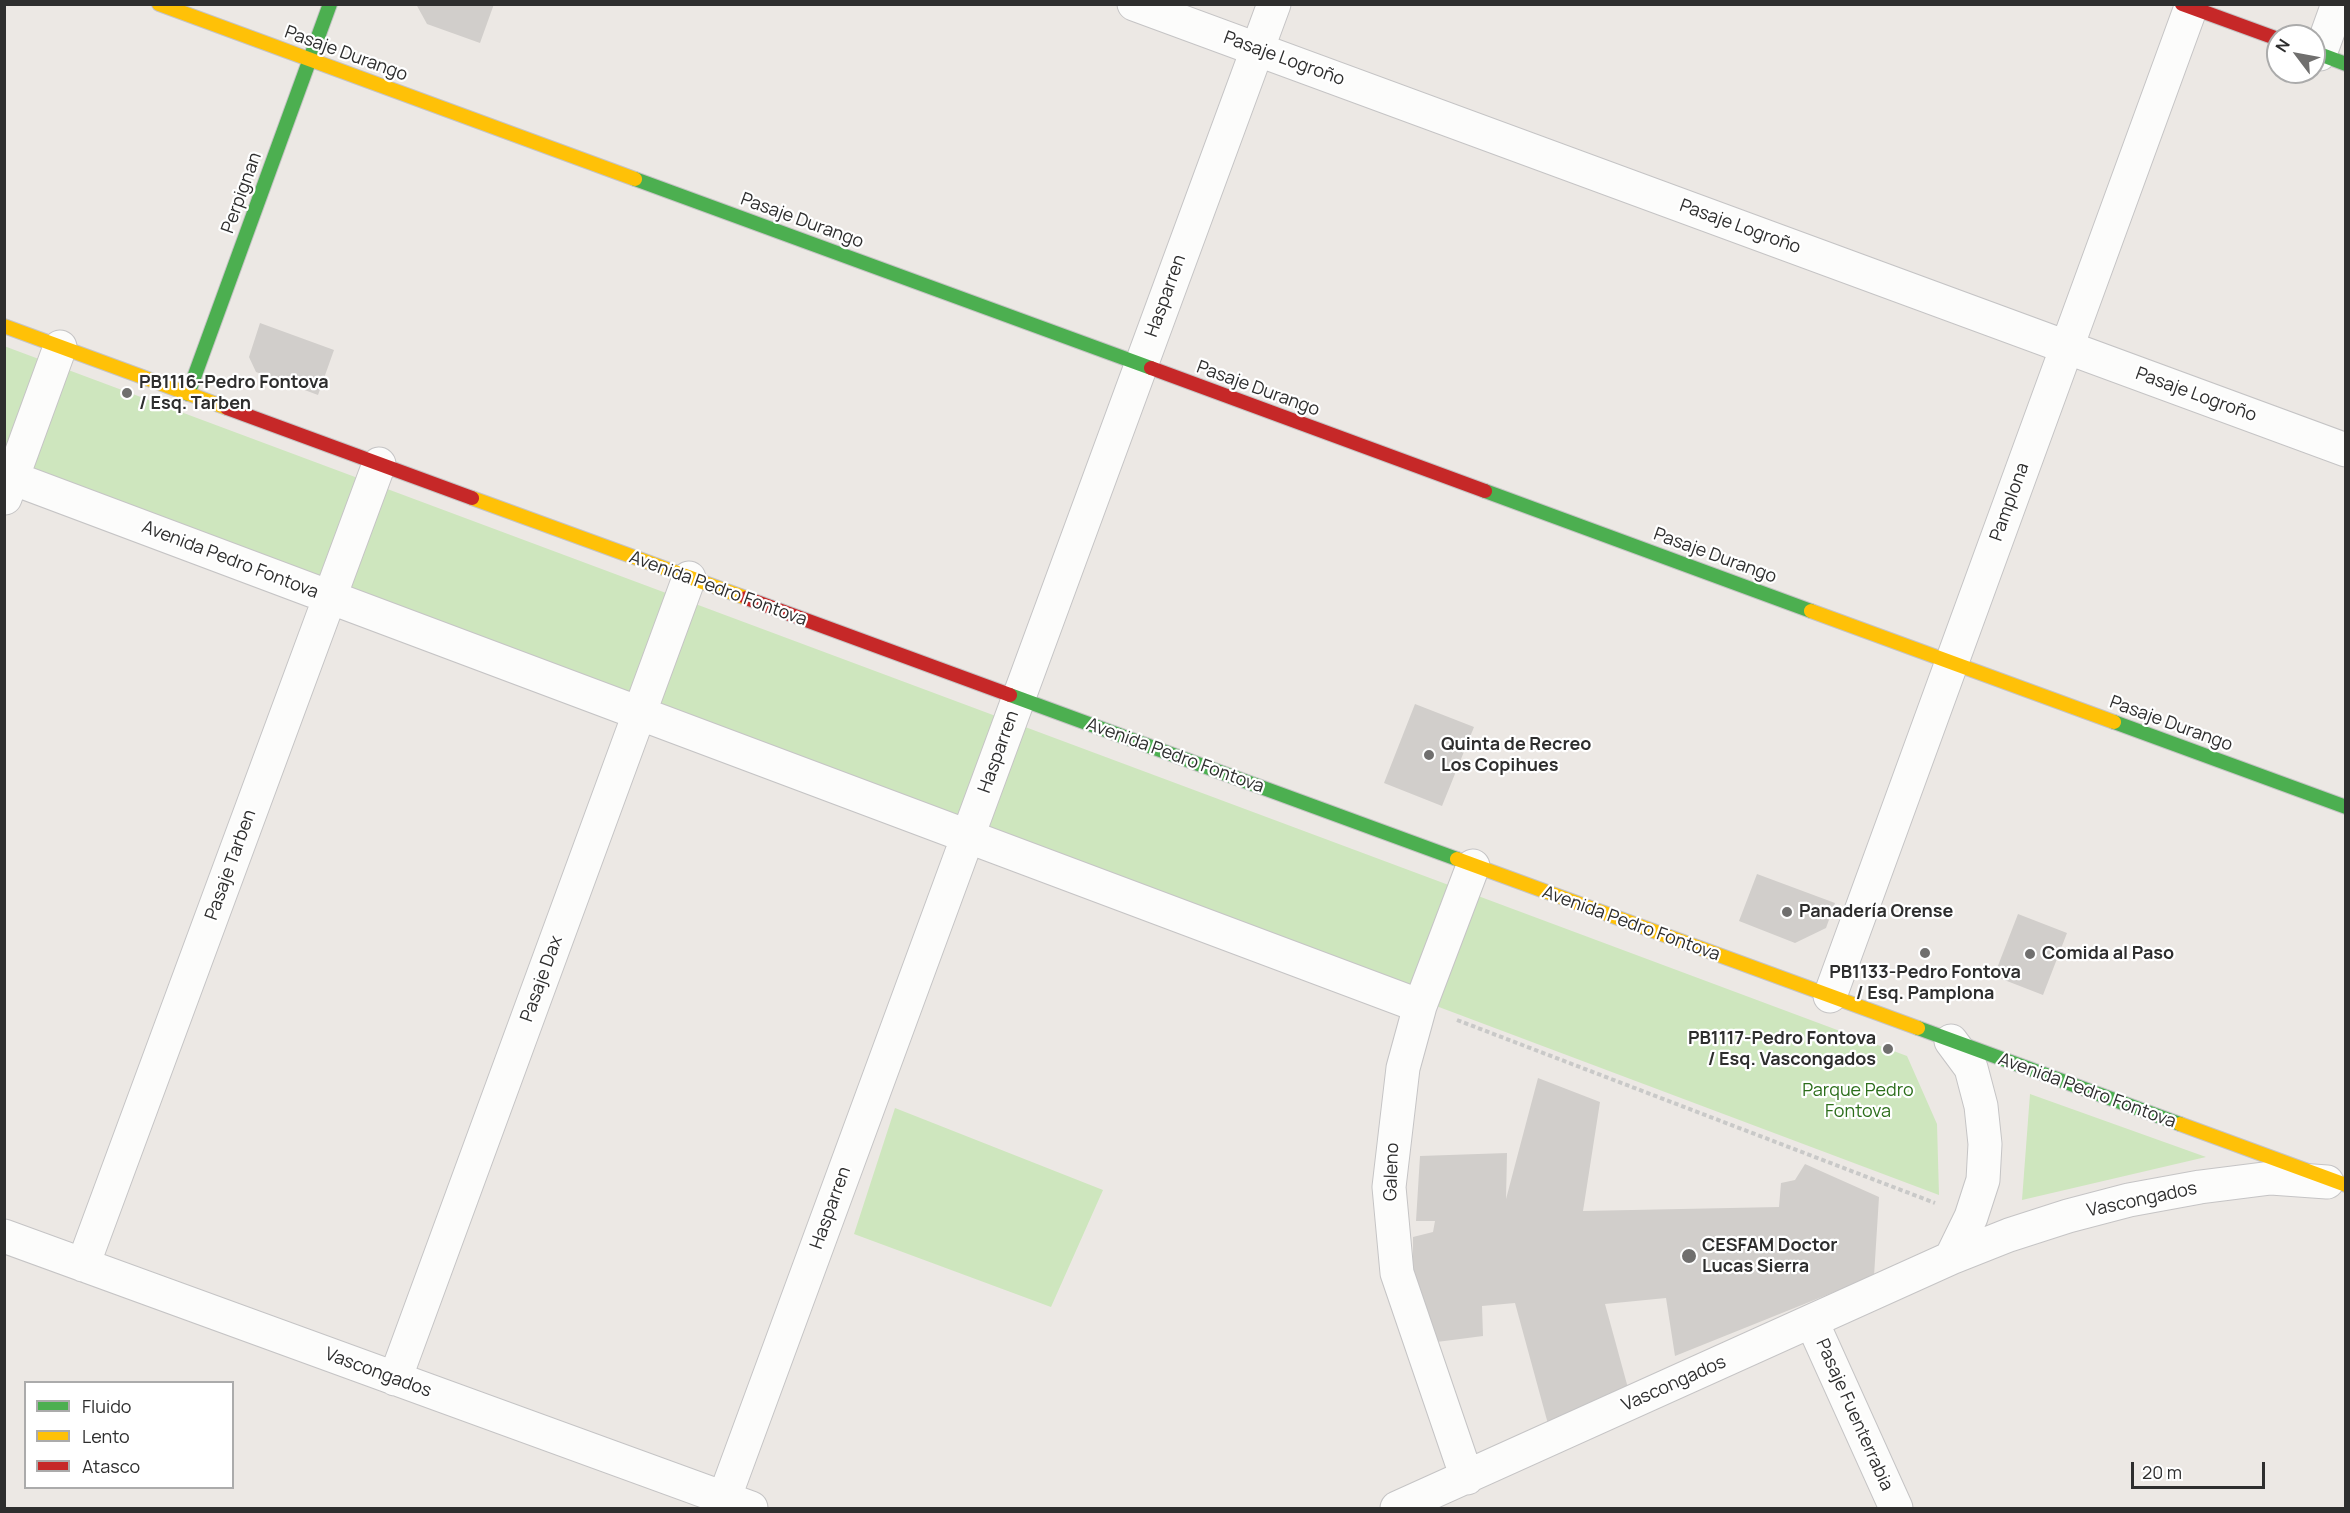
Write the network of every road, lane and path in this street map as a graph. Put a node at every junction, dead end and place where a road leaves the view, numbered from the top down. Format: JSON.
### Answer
{"nodes":[{"id":1,"x":159,"y":4,"type":"edge"},
{"id":2,"x":330,"y":4,"type":"edge"},
{"id":3,"x":1134,"y":4,"type":"edge"},
{"id":4,"x":1274,"y":4,"type":"edge"},
{"id":5,"x":2338,"y":4,"type":"edge"},
{"id":6,"x":2187,"y":6,"type":"edge"},
{"id":7,"x":2266,"y":35,"type":"edge"},
{"id":8,"x":1257,"y":50,"type":"junction"},
{"id":9,"x":2326,"y":57,"type":"edge"},
{"id":10,"x":310,"y":60,"type":"junction"},
{"id":11,"x":4,"y":326,"type":"edge"},
{"id":12,"x":60,"y":347,"type":"junction"},
{"id":13,"x":2067,"y":347,"type":"junction"},
{"id":14,"x":1140,"y":365,"type":"junction"},
{"id":15,"x":188,"y":394,"type":"junction"},
{"id":16,"x":2346,"y":450,"type":"edge"},
{"id":17,"x":379,"y":464,"type":"junction"},
{"id":18,"x":7,"y":484,"type":"edge"},
{"id":19,"x":689,"y":578,"type":"junction"},
{"id":20,"x":330,"y":597,"type":"junction"},
{"id":21,"x":1952,"y":663,"type":"junction"},
{"id":22,"x":1018,"y":699,"type":"junction"},
{"id":23,"x":640,"y":713,"type":"junction"},
{"id":24,"x":2346,"y":807,"type":"edge"},
{"id":25,"x":968,"y":836,"type":"junction"},
{"id":26,"x":1473,"y":866,"type":"junction"},
{"id":27,"x":1830,"y":996,"type":"junction"},
{"id":28,"x":1420,"y":1006,"type":"junction"},
{"id":29,"x":1952,"y":1041,"type":"junction"},
{"id":30,"x":2343,"y":1184,"type":"edge"},
{"id":31,"x":1971,"y":1217,"type":"junction"},
{"id":32,"x":4,"y":1236,"type":"edge"},
{"id":33,"x":1951,"y":1258,"type":"junction"},
{"id":34,"x":83,"y":1265,"type":"junction"},
{"id":35,"x":1812,"y":1322,"type":"junction"},
{"id":36,"x":395,"y":1379,"type":"junction"},
{"id":37,"x":1467,"y":1478,"type":"junction"},
{"id":38,"x":737,"y":1504,"type":"edge"},
{"id":39,"x":1397,"y":1509,"type":"edge"},
{"id":40,"x":1896,"y":1509,"type":"edge"}],
"edges":[{"from":1,"to":10,"type":"main road","name":"Pasaje Durango"},
{"from":2,"to":10,"type":"main road","name":"Perpignan"},
{"from":3,"to":8,"type":"street","name":"Pasaje Logroño"},
{"from":4,"to":8,"type":"street","name":"Hasparren"},
{"from":5,"to":9,"type":"street"},
{"from":6,"to":7,"type":"main road"},
{"from":6,"to":13,"type":"street","name":"Pamplona"},
{"from":8,"to":13,"type":"street","name":"Pasaje Logroño"},
{"from":8,"to":14,"type":"street","name":"Hasparren"},
{"from":10,"to":14,"type":"main road","name":"Pasaje Durango"},
{"from":10,"to":15,"type":"main road","name":"Perpignan"},
{"from":11,"to":12,"type":"main road","name":"Avenida Pedro Fontova"},
{"from":12,"to":15,"type":"main road","name":"Avenida Pedro Fontova"},
{"from":12,"to":18,"type":"street"},
{"from":13,"to":16,"type":"street","name":"Pasaje Logroño"},
{"from":13,"to":21,"type":"street","name":"Pamplona"},
{"from":14,"to":21,"type":"main road","name":"Pasaje Durango"},
{"from":14,"to":22,"type":"street","name":"Hasparren"},
{"from":15,"to":17,"type":"main road","name":"Avenida Pedro Fontova"},
{"from":17,"to":19,"type":"main road","name":"Avenida Pedro Fontova"},
{"from":17,"to":20,"type":"street","name":"Pasaje Tarben"},
{"from":18,"to":20,"type":"street","name":"Avenida Pedro Fontova"},
{"from":19,"to":22,"type":"main road","name":"Avenida Pedro Fontova"},
{"from":19,"to":23,"type":"street","name":"Pasaje Dax"},
{"from":20,"to":23,"type":"street","name":"Avenida Pedro Fontova"},
{"from":20,"to":34,"type":"street","name":"Pasaje Tarben"},
{"from":21,"to":24,"type":"main road","name":"Pasaje Durango"},
{"from":21,"to":27,"type":"street","name":"Pamplona"},
{"from":22,"to":25,"type":"street","name":"Hasparren"},
{"from":22,"to":26,"type":"main road","name":"Avenida Pedro Fontova"},
{"from":23,"to":25,"type":"street","name":"Avenida Pedro Fontova"},
{"from":23,"to":36,"type":"street","name":"Pasaje Dax"},
{"from":25,"to":28,"type":"street","name":"Avenida Pedro Fontova"},
{"from":25,"to":38,"type":"street","name":"Hasparren"},
{"from":26,"to":27,"type":"main road","name":"Avenida Pedro Fontova"},
{"from":26,"to":28,"type":"street","name":"Galeno"},
{"from":27,"to":29,"type":"main road","name":"Avenida Pedro Fontova"},
{"from":28,"to":31,"type":"path"},
{"from":28,"to":37,"type":"street","name":"Galeno"},
{"from":29,"to":30,"type":"main road","name":"Avenida Pedro Fontova"},
{"from":29,"to":31,"type":"street"},
{"from":30,"to":33,"type":"street","name":"Vascongados"},
{"from":31,"to":33,"type":"street"},
{"from":32,"to":34,"type":"street","name":"Vascongados"},
{"from":33,"to":35,"type":"street","name":"Vascongados"},
{"from":34,"to":36,"type":"street","name":"Vascongados"},
{"from":35,"to":37,"type":"street","name":"Vascongados"},
{"from":35,"to":40,"type":"street","name":"Pasaje Fuenterrabia"},
{"from":36,"to":38,"type":"street","name":"Vascongados"},
{"from":37,"to":39,"type":"street","name":"Vascongados"}]}
